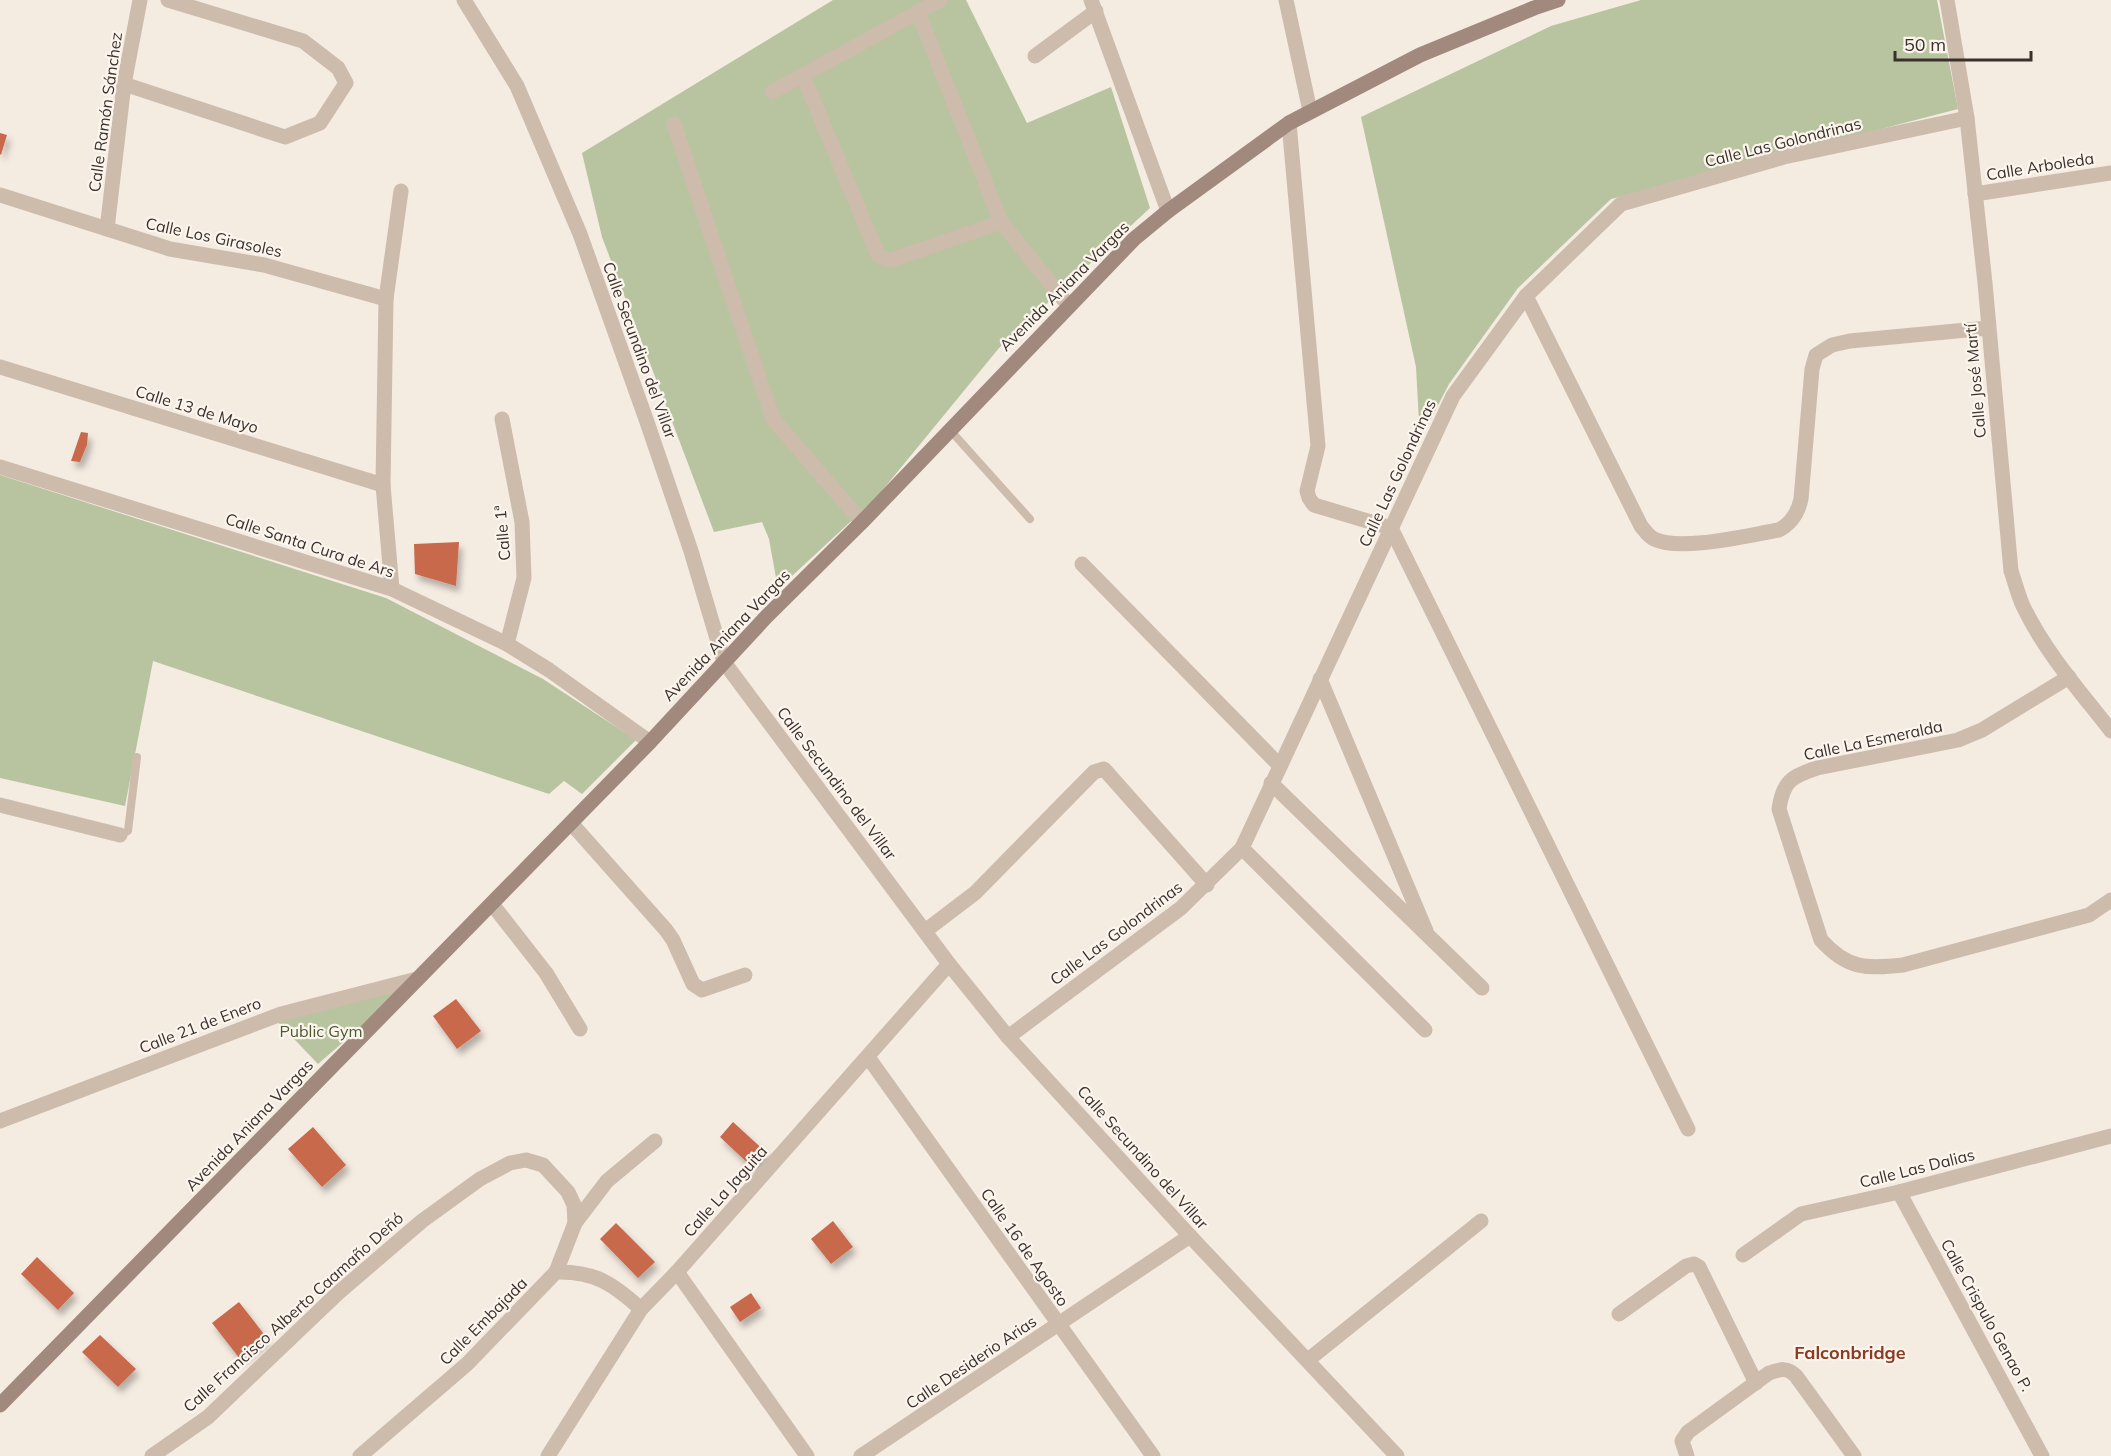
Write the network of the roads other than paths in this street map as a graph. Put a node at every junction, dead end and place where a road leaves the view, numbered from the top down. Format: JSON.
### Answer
{"nodes":[{"id":1,"x":140,"y":0,"type":"edge"},
{"id":2,"x":168,"y":0,"type":"edge"},
{"id":3,"x":464,"y":0,"type":"edge"},
{"id":4,"x":940,"y":0,"type":"edge"},
{"id":5,"x":1286,"y":0,"type":"edge"},
{"id":6,"x":1558,"y":0,"type":"edge"},
{"id":7,"x":1947,"y":0,"type":"edge"},
{"id":8,"x":1094,"y":5,"type":"edge"},
{"id":9,"x":918,"y":12,"type":"junction"},
{"id":10,"x":1035,"y":56,"type":"dead end"},
{"id":11,"x":803,"y":76,"type":"junction"},
{"id":12,"x":124,"y":84,"type":"junction"},
{"id":13,"x":772,"y":92,"type":"dead end"},
{"id":14,"x":1310,"y":111,"type":"junction"},
{"id":15,"x":1966,"y":118,"type":"junction"},
{"id":16,"x":1289,"y":123,"type":"junction"},
{"id":17,"x":674,"y":124,"type":"dead end"},
{"id":18,"x":2111,"y":173,"type":"edge"},
{"id":19,"x":401,"y":191,"type":"dead end"},
{"id":20,"x":1975,"y":194,"type":"junction"},
{"id":21,"x":0,"y":195,"type":"edge"},
{"id":22,"x":1168,"y":211,"type":"junction"},
{"id":23,"x":1001,"y":222,"type":"junction"},
{"id":24,"x":107,"y":229,"type":"junction"},
{"id":25,"x":1526,"y":296,"type":"junction"},
{"id":26,"x":386,"y":299,"type":"junction"},
{"id":27,"x":1069,"y":306,"type":"junction"},
{"id":28,"x":1988,"y":328,"type":"junction"},
{"id":29,"x":0,"y":367,"type":"edge"},
{"id":30,"x":502,"y":418,"type":"dead end"},
{"id":31,"x":950,"y":430,"type":"junction"},
{"id":32,"x":0,"y":467,"type":"edge"},
{"id":33,"x":383,"y":485,"type":"junction"},
{"id":34,"x":1030,"y":519,"type":"dead end"},
{"id":35,"x":862,"y":522,"type":"junction"},
{"id":36,"x":1391,"y":528,"type":"junction"},
{"id":37,"x":1082,"y":564,"type":"dead end"},
{"id":38,"x":392,"y":589,"type":"junction"},
{"id":39,"x":507,"y":644,"type":"junction"},
{"id":40,"x":724,"y":662,"type":"junction"},
{"id":41,"x":2069,"y":677,"type":"junction"},
{"id":42,"x":1320,"y":679,"type":"junction"},
{"id":43,"x":2111,"y":731,"type":"edge"},
{"id":44,"x":650,"y":742,"type":"junction"},
{"id":45,"x":137,"y":757,"type":"dead end"},
{"id":46,"x":1280,"y":766,"type":"junction"},
{"id":47,"x":1271,"y":783,"type":"junction"},
{"id":48,"x":0,"y":805,"type":"edge"},
{"id":49,"x":570,"y":823,"type":"junction"},
{"id":50,"x":120,"y":835,"type":"joint"},
{"id":51,"x":1242,"y":848,"type":"junction"},
{"id":52,"x":1207,"y":885,"type":"junction"},
{"id":53,"x":2111,"y":900,"type":"edge"},
{"id":54,"x":492,"y":904,"type":"junction"},
{"id":55,"x":925,"y":931,"type":"junction"},
{"id":56,"x":1429,"y":937,"type":"junction"},
{"id":57,"x":949,"y":964,"type":"junction"},
{"id":58,"x":745,"y":975,"type":"dead end"},
{"id":59,"x":417,"y":979,"type":"junction"},
{"id":60,"x":1482,"y":988,"type":"dead end"},
{"id":61,"x":580,"y":1029,"type":"dead end"},
{"id":62,"x":1425,"y":1030,"type":"dead end"},
{"id":63,"x":1008,"y":1037,"type":"junction"},
{"id":64,"x":868,"y":1057,"type":"junction"},
{"id":65,"x":0,"y":1121,"type":"edge"},
{"id":66,"x":1688,"y":1129,"type":"dead end"},
{"id":67,"x":2111,"y":1136,"type":"edge"},
{"id":68,"x":656,"y":1141,"type":"dead end"},
{"id":69,"x":1899,"y":1192,"type":"junction"},
{"id":70,"x":1481,"y":1221,"type":"dead end"},
{"id":71,"x":575,"y":1223,"type":"junction"},
{"id":72,"x":1190,"y":1236,"type":"junction"},
{"id":73,"x":1743,"y":1255,"type":"dead end"},
{"id":74,"x":556,"y":1272,"type":"junction"},
{"id":75,"x":677,"y":1272,"type":"junction"},
{"id":76,"x":640,"y":1310,"type":"junction"},
{"id":77,"x":1619,"y":1314,"type":"dead end"},
{"id":78,"x":1058,"y":1326,"type":"junction"},
{"id":79,"x":1308,"y":1360,"type":"junction"},
{"id":80,"x":1756,"y":1383,"type":"junction"},
{"id":81,"x":0,"y":1406,"type":"edge"},
{"id":82,"x":152,"y":1456,"type":"edge"},
{"id":83,"x":360,"y":1456,"type":"edge"},
{"id":84,"x":548,"y":1456,"type":"edge"},
{"id":85,"x":807,"y":1456,"type":"edge"},
{"id":86,"x":861,"y":1456,"type":"edge"},
{"id":87,"x":1153,"y":1456,"type":"edge"},
{"id":88,"x":1397,"y":1456,"type":"edge"},
{"id":89,"x":1687,"y":1456,"type":"edge"},
{"id":90,"x":1854,"y":1456,"type":"edge"},
{"id":91,"x":2043,"y":1456,"type":"edge"}],
"edges":[{"from":1,"to":12,"type":"street","name":"Calle Ramón Sánchez"},
{"from":2,"to":12,"type":"street"},
{"from":3,"to":40,"type":"street","name":"Calle Secundino del Villar"},
{"from":4,"to":9,"type":"street"},
{"from":5,"to":14,"type":"street"},
{"from":6,"to":14,"type":"main road","name":"Avenida Aniana Vargas"},
{"from":7,"to":15,"type":"street","name":"Calle José Martí"},
{"from":8,"to":10,"type":"street"},
{"from":8,"to":22,"type":"street"},
{"from":9,"to":11,"type":"street"},
{"from":9,"to":23,"type":"street"},
{"from":11,"to":13,"type":"street"},
{"from":11,"to":23,"type":"street"},
{"from":12,"to":24,"type":"street","name":"Calle Ramón Sánchez"},
{"from":14,"to":16,"type":"main road","name":"Avenida Aniana Vargas"},
{"from":15,"to":20,"type":"street","name":"Calle José Martí"},
{"from":15,"to":25,"type":"street","name":"Calle Las Golondrinas"},
{"from":16,"to":22,"type":"main road","name":"Avenida Aniana Vargas"},
{"from":16,"to":36,"type":"street"},
{"from":17,"to":35,"type":"street"},
{"from":18,"to":20,"type":"street","name":"Calle Arboleda"},
{"from":19,"to":26,"type":"street"},
{"from":20,"to":28,"type":"street","name":"Calle José Martí"},
{"from":21,"to":24,"type":"street","name":"Calle Los Girasoles"},
{"from":22,"to":27,"type":"main road","name":"Avenida Aniana Vargas"},
{"from":23,"to":27,"type":"street"},
{"from":24,"to":26,"type":"street","name":"Calle Los Girasoles"},
{"from":25,"to":28,"type":"street"},
{"from":25,"to":36,"type":"street","name":"Calle Las Golondrinas"},
{"from":26,"to":33,"type":"street"},
{"from":27,"to":31,"type":"main road","name":"Avenida Aniana Vargas"},
{"from":28,"to":41,"type":"street","name":"Calle José Martí"},
{"from":29,"to":33,"type":"street","name":"Calle 13 de Mayo"},
{"from":30,"to":39,"type":"street","name":"Calle 1ª"},
{"from":31,"to":34,"type":"lane"},
{"from":31,"to":35,"type":"main road","name":"Avenida Aniana Vargas"},
{"from":32,"to":38,"type":"street","name":"Calle Santa Cura de Ars"},
{"from":33,"to":38,"type":"street"},
{"from":35,"to":40,"type":"main road","name":"Avenida Aniana Vargas"},
{"from":36,"to":42,"type":"street","name":"Calle Las Golondrinas"},
{"from":36,"to":66,"type":"street"},
{"from":37,"to":46,"type":"street"},
{"from":38,"to":39,"type":"street","name":"Calle Santa Cura de Ars"},
{"from":39,"to":44,"type":"street","name":"Calle Santa Cura de Ars"},
{"from":40,"to":44,"type":"main road","name":"Avenida Aniana Vargas"},
{"from":40,"to":55,"type":"street","name":"Calle Secundino del Villar"},
{"from":41,"to":43,"type":"street","name":"Calle José Martí"},
{"from":41,"to":53,"type":"street","name":"Calle La Esmeralda"},
{"from":42,"to":46,"type":"street","name":"Calle Las Golondrinas"},
{"from":42,"to":56,"type":"street"},
{"from":44,"to":49,"type":"main road","name":"Avenida Aniana Vargas"},
{"from":45,"to":50,"type":"lane"},
{"from":46,"to":47,"type":"street","name":"Calle Las Golondrinas"},
{"from":47,"to":51,"type":"street","name":"Calle Las Golondrinas"},
{"from":47,"to":56,"type":"street"},
{"from":48,"to":50,"type":"street"},
{"from":49,"to":54,"type":"main road","name":"Avenida Aniana Vargas"},
{"from":49,"to":58,"type":"street"},
{"from":51,"to":52,"type":"street","name":"Calle Las Golondrinas"},
{"from":51,"to":62,"type":"street"},
{"from":52,"to":55,"type":"street"},
{"from":52,"to":63,"type":"street","name":"Calle Las Golondrinas"},
{"from":54,"to":59,"type":"main road","name":"Avenida Aniana Vargas"},
{"from":54,"to":61,"type":"street"},
{"from":55,"to":57,"type":"street","name":"Calle Secundino del Villar"},
{"from":56,"to":60,"type":"street"},
{"from":57,"to":63,"type":"street","name":"Calle Secundino del Villar"},
{"from":57,"to":64,"type":"street","name":"Calle La Jaguita"},
{"from":59,"to":65,"type":"street","name":"Calle 21 de Enero"},
{"from":59,"to":81,"type":"main road","name":"Avenida Aniana Vargas"},
{"from":63,"to":72,"type":"street","name":"Calle Secundino del Villar"},
{"from":64,"to":75,"type":"street","name":"Calle La Jaguita"},
{"from":64,"to":78,"type":"street","name":"Calle 16 de Agosto"},
{"from":67,"to":69,"type":"street","name":"Calle Las Dalias"},
{"from":68,"to":71,"type":"street"},
{"from":69,"to":73,"type":"street","name":"Calle Las Dalias"},
{"from":69,"to":91,"type":"street","name":"Calle Crispulo Genao P."},
{"from":70,"to":79,"type":"street"},
{"from":71,"to":74,"type":"street"},
{"from":71,"to":82,"type":"street","name":"Calle Francisco Alberto Caamaño Deñó"},
{"from":72,"to":78,"type":"street","name":"Calle Desiderio Arias"},
{"from":72,"to":79,"type":"street","name":"Calle Secundino del Villar"},
{"from":74,"to":76,"type":"street"},
{"from":74,"to":83,"type":"street","name":"Calle Embajada"},
{"from":75,"to":76,"type":"street","name":"Calle La Jaguita"},
{"from":75,"to":85,"type":"street"},
{"from":76,"to":84,"type":"street","name":"Calle La Jaguita"},
{"from":77,"to":80,"type":"street"},
{"from":78,"to":86,"type":"street","name":"Calle Desiderio Arias"},
{"from":78,"to":87,"type":"street","name":"Calle 16 de Agosto"},
{"from":79,"to":88,"type":"street","name":"Calle Secundino del Villar"},
{"from":80,"to":89,"type":"street"},
{"from":80,"to":90,"type":"street"}]}
